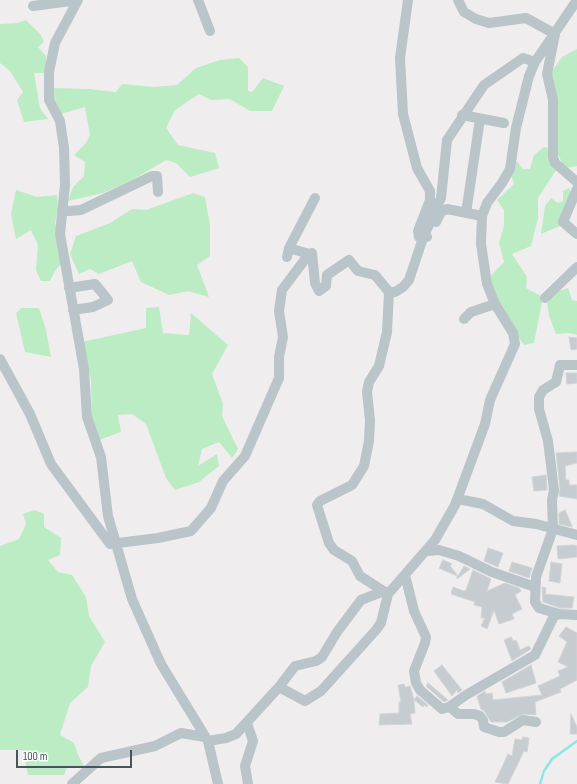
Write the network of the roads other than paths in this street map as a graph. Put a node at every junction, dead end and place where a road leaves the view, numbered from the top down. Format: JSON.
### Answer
{"nodes":[{"id":1,"x":78,"y":0,"type":"edge"},
{"id":2,"x":198,"y":0,"type":"edge"},
{"id":3,"x":408,"y":0,"type":"edge"},
{"id":4,"x":458,"y":0,"type":"edge"},
{"id":5,"x":577,"y":0,"type":"edge"},
{"id":6,"x":33,"y":6,"type":"dead end"},
{"id":7,"x":210,"y":31,"type":"dead end"},
{"id":8,"x":555,"y":34,"type":"junction"},
{"id":9,"x":535,"y":62,"type":"junction"},
{"id":10,"x":462,"y":115,"type":"junction"},
{"id":11,"x":480,"y":119,"type":"junction"},
{"id":12,"x":504,"y":123,"type":"dead end"},
{"id":13,"x":577,"y":182,"type":"edge"},
{"id":14,"x":577,"y":189,"type":"edge"},
{"id":15,"x":158,"y":192,"type":"dead end"},
{"id":16,"x":315,"y":198,"type":"dead end"},
{"id":17,"x":62,"y":210,"type":"junction"},
{"id":18,"x":466,"y":213,"type":"junction"},
{"id":19,"x":482,"y":216,"type":"junction"},
{"id":20,"x":577,"y":234,"type":"edge"},
{"id":21,"x":423,"y":238,"type":"junction"},
{"id":22,"x":309,"y":254,"type":"junction"},
{"id":23,"x":577,"y":267,"type":"edge"},
{"id":24,"x":69,"y":288,"type":"junction"},
{"id":25,"x":389,"y":292,"type":"junction"},
{"id":26,"x":546,"y":298,"type":"dead end"},
{"id":27,"x":495,"y":304,"type":"junction"},
{"id":28,"x":74,"y":310,"type":"junction"},
{"id":29,"x":464,"y":320,"type":"dead end"},
{"id":30,"x":0,"y":360,"type":"edge"},
{"id":31,"x":577,"y":365,"type":"edge"},
{"id":32,"x":458,"y":499,"type":"junction"},
{"id":33,"x":553,"y":529,"type":"junction"},
{"id":34,"x":577,"y":535,"type":"edge"},
{"id":35,"x":116,"y":544,"type":"junction"},
{"id":36,"x":426,"y":550,"type":"junction"},
{"id":37,"x":405,"y":576,"type":"junction"},
{"id":38,"x":536,"y":586,"type":"junction"},
{"id":39,"x":386,"y":592,"type":"junction"},
{"id":40,"x":559,"y":614,"type":"junction"},
{"id":41,"x":577,"y":615,"type":"edge"},
{"id":42,"x":279,"y":687,"type":"junction"},
{"id":43,"x":450,"y":706,"type":"junction"},
{"id":44,"x":536,"y":722,"type":"dead end"},
{"id":45,"x":248,"y":723,"type":"junction"},
{"id":46,"x":207,"y":739,"type":"junction"},
{"id":47,"x":72,"y":784,"type":"edge"},
{"id":48,"x":218,"y":784,"type":"edge"},
{"id":49,"x":248,"y":784,"type":"edge"}],
"edges":[{"from":1,"to":6,"type":"street"},
{"from":1,"to":17,"type":"street"},
{"from":2,"to":7,"type":"street"},
{"from":3,"to":21,"type":"street"},
{"from":4,"to":8,"type":"street"},
{"from":5,"to":8,"type":"street"},
{"from":8,"to":9,"type":"street"},
{"from":8,"to":13,"type":"street"},
{"from":9,"to":10,"type":"street"},
{"from":9,"to":19,"type":"street"},
{"from":10,"to":11,"type":"street"},
{"from":10,"to":21,"type":"street"},
{"from":11,"to":12,"type":"street"},
{"from":11,"to":18,"type":"street"},
{"from":14,"to":20,"type":"street"},
{"from":15,"to":17,"type":"street"},
{"from":16,"to":22,"type":"street"},
{"from":17,"to":24,"type":"street"},
{"from":18,"to":19,"type":"street"},
{"from":18,"to":21,"type":"street"},
{"from":19,"to":27,"type":"street"},
{"from":21,"to":25,"type":"street"},
{"from":22,"to":25,"type":"street"},
{"from":22,"to":35,"type":"street"},
{"from":23,"to":26,"type":"street"},
{"from":24,"to":28,"type":"street"},
{"from":24,"to":28,"type":"street"},
{"from":25,"to":39,"type":"street"},
{"from":27,"to":29,"type":"street"},
{"from":27,"to":32,"type":"street"},
{"from":28,"to":35,"type":"street"},
{"from":30,"to":35,"type":"street"},
{"from":31,"to":33,"type":"street"},
{"from":32,"to":33,"type":"street"},
{"from":32,"to":36,"type":"street"},
{"from":33,"to":34,"type":"street"},
{"from":33,"to":38,"type":"street"},
{"from":35,"to":46,"type":"street"},
{"from":36,"to":37,"type":"street"},
{"from":36,"to":38,"type":"street"},
{"from":37,"to":39,"type":"street"},
{"from":37,"to":43,"type":"street"},
{"from":38,"to":40,"type":"street"},
{"from":39,"to":42,"type":"street"},
{"from":39,"to":42,"type":"street"},
{"from":40,"to":41,"type":"street"},
{"from":40,"to":43,"type":"street"},
{"from":42,"to":45,"type":"street"},
{"from":43,"to":44,"type":"street"},
{"from":45,"to":46,"type":"street"},
{"from":45,"to":49,"type":"street"},
{"from":46,"to":47,"type":"street"},
{"from":46,"to":48,"type":"street"}]}
